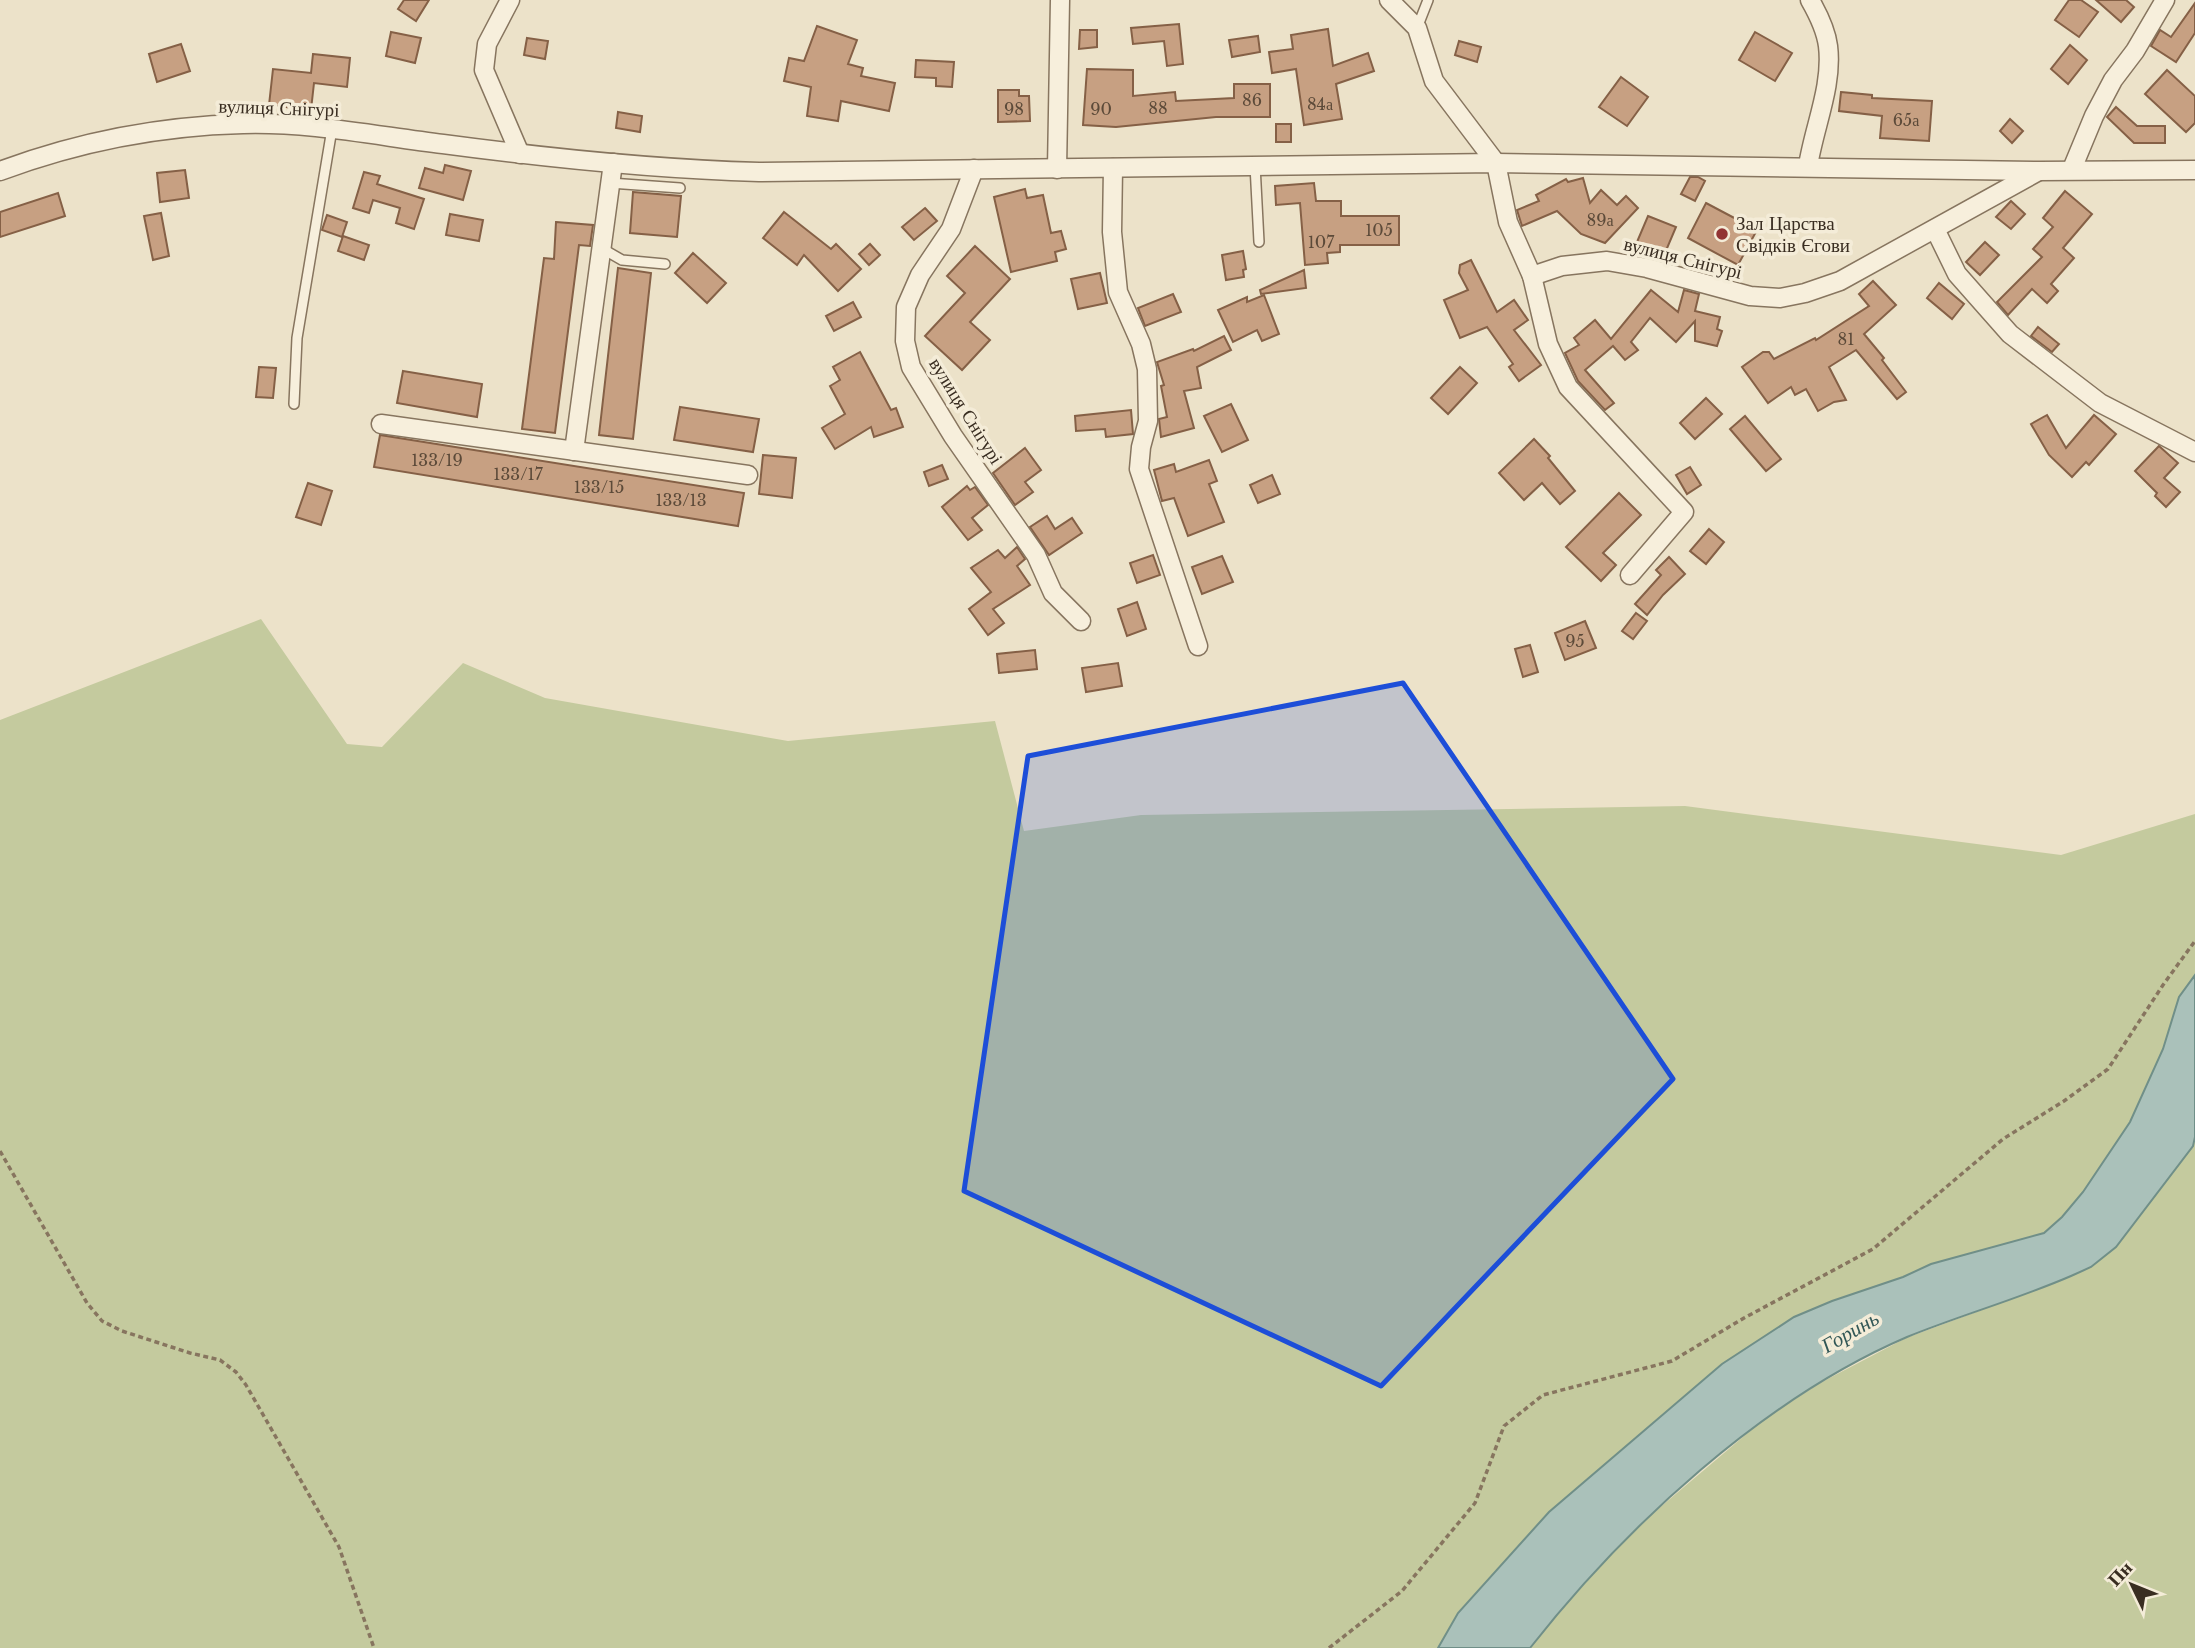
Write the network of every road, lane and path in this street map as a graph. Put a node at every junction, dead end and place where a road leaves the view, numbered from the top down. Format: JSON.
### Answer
{"nodes":[{"id":1,"x":510,"y":0,"type":"edge"},
{"id":2,"x":1060,"y":0,"type":"edge"},
{"id":3,"x":1389,"y":0,"type":"edge"},
{"id":4,"x":1428,"y":0,"type":"edge"},
{"id":5,"x":1810,"y":0,"type":"edge"},
{"id":6,"x":2165,"y":0,"type":"edge"},
{"id":7,"x":1418,"y":28,"type":"junction"},
{"id":8,"x":332,"y":129,"type":"junction"},
{"id":9,"x":520,"y":154,"type":"junction"},
{"id":10,"x":613,"y":163,"type":"junction"},
{"id":11,"x":1496,"y":163,"type":"junction"},
{"id":12,"x":1255,"y":165,"type":"junction"},
{"id":13,"x":1808,"y":166,"type":"junction"},
{"id":14,"x":1113,"y":168,"type":"junction"},
{"id":15,"x":974,"y":169,"type":"junction"},
{"id":16,"x":1057,"y":169,"type":"junction"},
{"id":17,"x":2072,"y":169,"type":"junction"},
{"id":18,"x":2195,"y":170,"type":"edge"},
{"id":19,"x":0,"y":171,"type":"edge"},
{"id":20,"x":2040,"y":171,"type":"junction"},
{"id":21,"x":610,"y":183,"type":"junction"},
{"id":22,"x":680,"y":188,"type":"dead end"},
{"id":23,"x":1935,"y":229,"type":"junction"},
{"id":24,"x":1259,"y":242,"type":"dead end"},
{"id":25,"x":601,"y":248,"type":"junction"},
{"id":26,"x":665,"y":264,"type":"dead end"},
{"id":27,"x":1532,"y":276,"type":"junction"},
{"id":28,"x":294,"y":404,"type":"dead end"},
{"id":29,"x":381,"y":424,"type":"dead end"},
{"id":30,"x":573,"y":451,"type":"junction"},
{"id":31,"x":2195,"y":452,"type":"edge"},
{"id":32,"x":748,"y":475,"type":"dead end"},
{"id":33,"x":1630,"y":575,"type":"dead end"},
{"id":34,"x":1081,"y":621,"type":"dead end"},
{"id":35,"x":1198,"y":646,"type":"dead end"},
{"id":36,"x":2195,"y":941,"type":"edge"},
{"id":37,"x":0,"y":1151,"type":"edge"},
{"id":38,"x":373,"y":1648,"type":"edge"},
{"id":39,"x":1329,"y":1648,"type":"edge"}],
"edges":[{"from":1,"to":9,"type":"street"},
{"from":2,"to":16,"type":"street"},
{"from":3,"to":7,"type":"street"},
{"from":4,"to":7,"type":"lane"},
{"from":5,"to":13,"type":"street"},
{"from":6,"to":17,"type":"street"},
{"from":7,"to":11,"type":"street"},
{"from":8,"to":9,"type":"street","name":"вулиця Снігурі"},
{"from":8,"to":19,"type":"street","name":"вулиця Снігурі"},
{"from":8,"to":28,"type":"lane"},
{"from":9,"to":10,"type":"street","name":"вулиця Снігурі"},
{"from":10,"to":15,"type":"street","name":"вулиця Снігурі"},
{"from":10,"to":21,"type":"street"},
{"from":11,"to":12,"type":"street","name":"вулиця Снігурі"},
{"from":11,"to":13,"type":"street","name":"вулиця Снігурі"},
{"from":11,"to":27,"type":"street"},
{"from":12,"to":14,"type":"street","name":"вулиця Снігурі"},
{"from":12,"to":24,"type":"lane"},
{"from":13,"to":20,"type":"street","name":"вулиця Снігурі"},
{"from":14,"to":16,"type":"street","name":"вулиця Снігурі"},
{"from":14,"to":35,"type":"street"},
{"from":15,"to":16,"type":"street","name":"вулиця Снігурі"},
{"from":15,"to":34,"type":"street","name":"вулиця Снігурі"},
{"from":17,"to":18,"type":"street","name":"вулиця Снігурі"},
{"from":17,"to":20,"type":"street","name":"вулиця Снігурі"},
{"from":20,"to":23,"type":"street","name":"вулиця Снігурі"},
{"from":21,"to":22,"type":"lane"},
{"from":21,"to":25,"type":"street"},
{"from":23,"to":27,"type":"street","name":"вулиця Снігурі"},
{"from":23,"to":31,"type":"street"},
{"from":25,"to":26,"type":"lane"},
{"from":25,"to":30,"type":"street"},
{"from":27,"to":33,"type":"street"},
{"from":29,"to":30,"type":"street"},
{"from":30,"to":32,"type":"street"},
{"from":36,"to":39,"type":"path"},
{"from":37,"to":38,"type":"path"}]}
